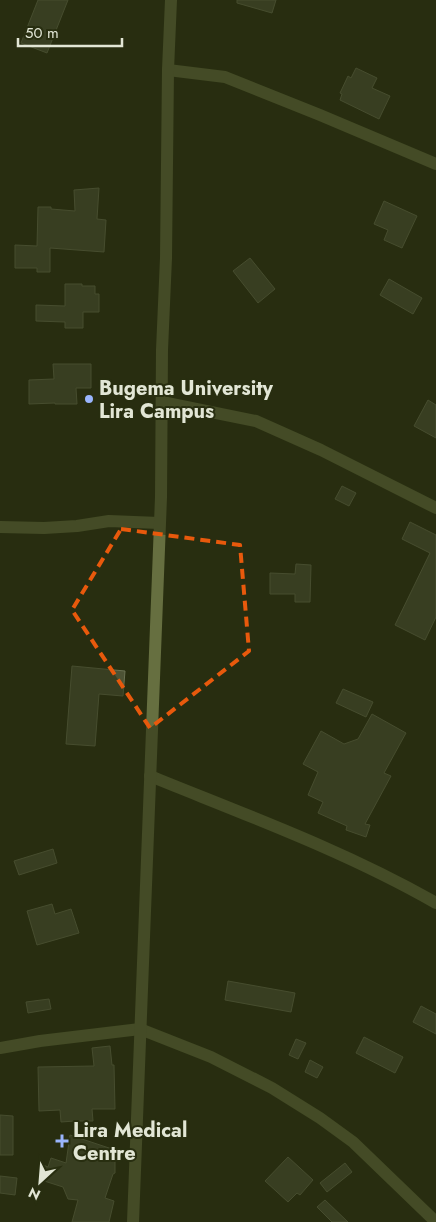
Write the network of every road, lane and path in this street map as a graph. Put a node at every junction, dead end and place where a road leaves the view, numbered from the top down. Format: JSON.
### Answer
{"nodes":[{"id":1,"x":170,"y":0,"type":"edge"},
{"id":2,"x":168,"y":70,"type":"junction"},
{"id":3,"x":436,"y":164,"type":"edge"},
{"id":4,"x":162,"y":402,"type":"junction"},
{"id":5,"x":436,"y":508,"type":"edge"},
{"id":6,"x":159,"y":523,"type":"junction"},
{"id":7,"x":0,"y":527,"type":"edge"},
{"id":8,"x":150,"y":776,"type":"junction"},
{"id":9,"x":436,"y":903,"type":"edge"},
{"id":10,"x":140,"y":1029,"type":"junction"},
{"id":11,"x":0,"y":1048,"type":"edge"},
{"id":12,"x":134,"y":1222,"type":"edge"},
{"id":13,"x":436,"y":1222,"type":"edge"}],
"edges":[{"from":1,"to":2,"type":"street"},
{"from":2,"to":3,"type":"street"},
{"from":2,"to":4,"type":"street"},
{"from":4,"to":5,"type":"street"},
{"from":4,"to":6,"type":"street"},
{"from":6,"to":7,"type":"street"},
{"from":6,"to":8,"type":"street"},
{"from":8,"to":9,"type":"street"},
{"from":8,"to":10,"type":"street"},
{"from":10,"to":11,"type":"street"},
{"from":10,"to":12,"type":"street"},
{"from":10,"to":13,"type":"street"}]}
